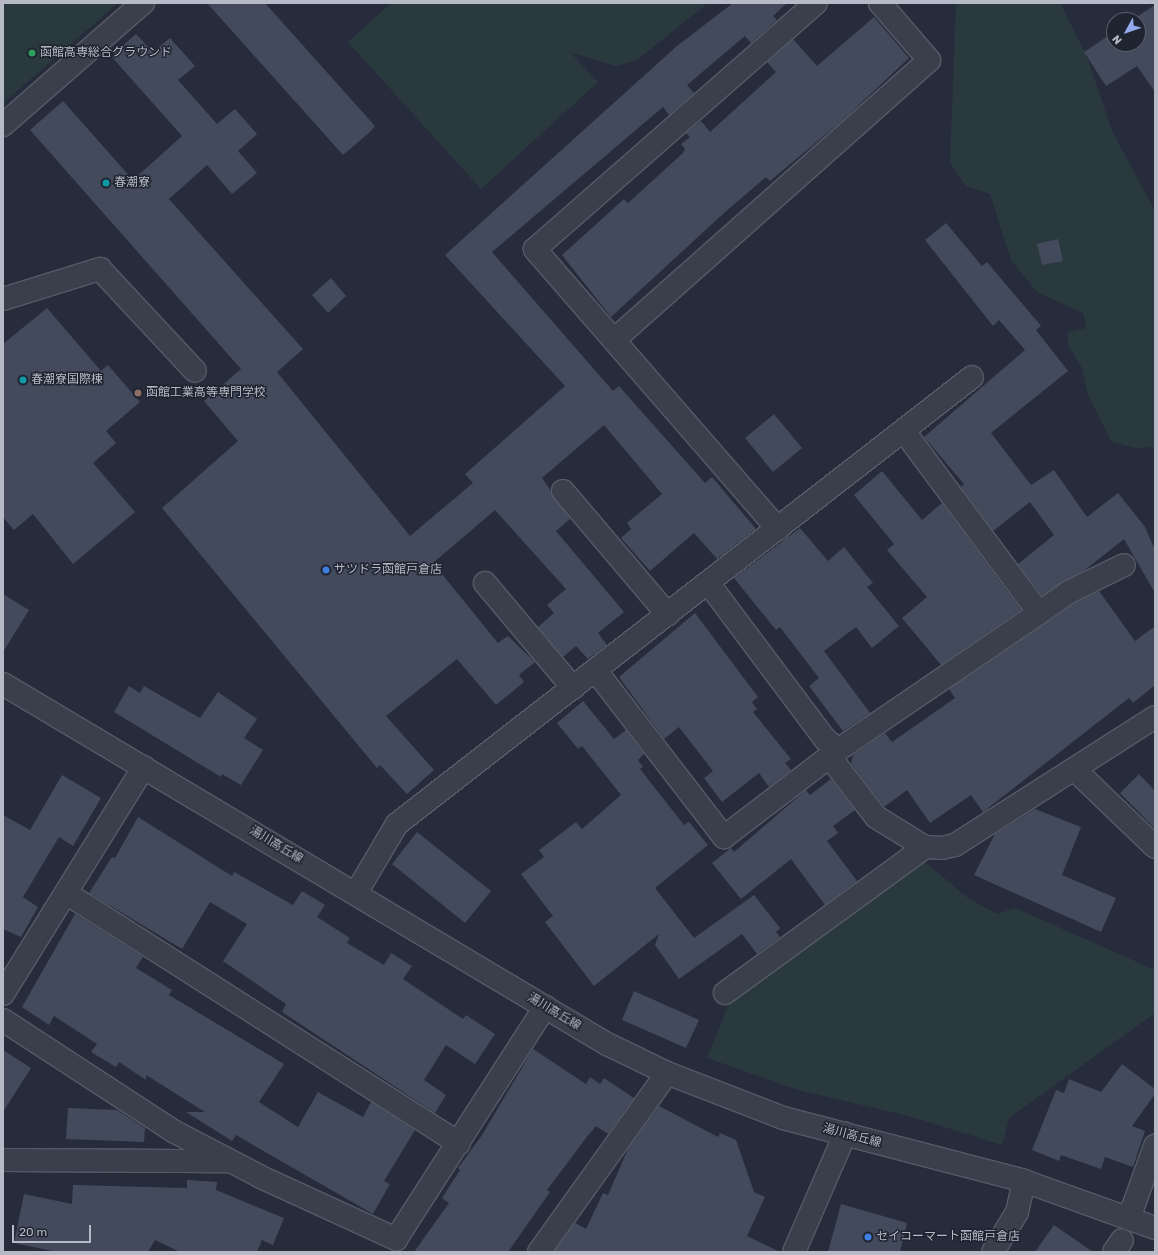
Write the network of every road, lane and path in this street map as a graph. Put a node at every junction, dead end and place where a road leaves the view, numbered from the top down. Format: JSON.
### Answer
{"nodes":[{"id":1,"x":143,"y":3,"type":"edge"},
{"id":2,"x":816,"y":3,"type":"edge"},
{"id":3,"x":880,"y":3,"type":"edge"},
{"id":4,"x":3,"y":125,"type":"edge"},
{"id":5,"x":3,"y":299,"type":"edge"},
{"id":6,"x":614,"y":340,"type":"junction"},
{"id":7,"x":195,"y":371,"type":"dead end"},
{"id":8,"x":972,"y":377,"type":"dead end"},
{"id":9,"x":904,"y":431,"type":"junction"},
{"id":10,"x":564,"y":491,"type":"dead end"},
{"id":11,"x":778,"y":529,"type":"junction"},
{"id":12,"x":1124,"y":565,"type":"dead end"},
{"id":13,"x":485,"y":584,"type":"dead end"},
{"id":14,"x":709,"y":584,"type":"junction"},
{"id":15,"x":1039,"y":613,"type":"junction"},
{"id":16,"x":668,"y":615,"type":"junction"},
{"id":17,"x":596,"y":671,"type":"junction"},
{"id":18,"x":3,"y":684,"type":"edge"},
{"id":19,"x":573,"y":688,"type":"junction"},
{"id":20,"x":1155,"y":717,"type":"edge"},
{"id":21,"x":834,"y":753,"type":"junction"},
{"id":22,"x":144,"y":767,"type":"junction"},
{"id":23,"x":1074,"y":769,"type":"junction"},
{"id":24,"x":925,"y":847,"type":"junction"},
{"id":25,"x":1155,"y":847,"type":"edge"},
{"id":26,"x":66,"y":893,"type":"junction"},
{"id":27,"x":356,"y":893,"type":"junction"},
{"id":28,"x":726,"y":993,"type":"dead end"},
{"id":29,"x":3,"y":994,"type":"edge"},
{"id":30,"x":545,"y":1007,"type":"junction"},
{"id":31,"x":3,"y":1020,"type":"edge"},
{"id":32,"x":667,"y":1073,"type":"junction"},
{"id":33,"x":845,"y":1134,"type":"junction"},
{"id":34,"x":459,"y":1143,"type":"junction"},
{"id":35,"x":1155,"y":1146,"type":"edge"},
{"id":36,"x":3,"y":1160,"type":"edge"},
{"id":37,"x":229,"y":1161,"type":"junction"},
{"id":38,"x":1024,"y":1181,"type":"junction"},
{"id":39,"x":1129,"y":1218,"type":"junction"},
{"id":40,"x":1155,"y":1228,"type":"edge"},
{"id":41,"x":539,"y":1252,"type":"edge"},
{"id":42,"x":794,"y":1252,"type":"edge"},
{"id":43,"x":993,"y":1252,"type":"edge"}],
"edges":[{"from":1,"to":4,"type":"street"},
{"from":2,"to":6,"type":"street"},
{"from":3,"to":6,"type":"street"},
{"from":5,"to":7,"type":"street"},
{"from":6,"to":11,"type":"street"},
{"from":8,"to":9,"type":"street"},
{"from":9,"to":11,"type":"street"},
{"from":9,"to":15,"type":"street"},
{"from":10,"to":16,"type":"street"},
{"from":11,"to":14,"type":"street"},
{"from":12,"to":15,"type":"street"},
{"from":13,"to":19,"type":"street"},
{"from":14,"to":16,"type":"street"},
{"from":14,"to":21,"type":"street"},
{"from":15,"to":21,"type":"street"},
{"from":16,"to":17,"type":"street"},
{"from":17,"to":19,"type":"street"},
{"from":17,"to":21,"type":"street"},
{"from":18,"to":22,"type":"street","name":"湯川高丘線"},
{"from":19,"to":27,"type":"street"},
{"from":20,"to":23,"type":"street"},
{"from":21,"to":24,"type":"street"},
{"from":22,"to":26,"type":"street"},
{"from":22,"to":27,"type":"street","name":"湯川高丘線"},
{"from":23,"to":24,"type":"street"},
{"from":23,"to":25,"type":"street"},
{"from":24,"to":28,"type":"street"},
{"from":26,"to":29,"type":"street"},
{"from":26,"to":34,"type":"street"},
{"from":27,"to":30,"type":"street","name":"湯川高丘線"},
{"from":30,"to":32,"type":"street","name":"湯川高丘線"},
{"from":30,"to":34,"type":"street"},
{"from":31,"to":37,"type":"street"},
{"from":32,"to":33,"type":"street","name":"湯川高丘線"},
{"from":32,"to":41,"type":"street"},
{"from":33,"to":38,"type":"street","name":"湯川高丘線"},
{"from":33,"to":42,"type":"street"},
{"from":34,"to":37,"type":"street"},
{"from":35,"to":39,"type":"street"},
{"from":36,"to":37,"type":"street"},
{"from":38,"to":39,"type":"street","name":"湯川高丘線"},
{"from":38,"to":43,"type":"street"},
{"from":39,"to":40,"type":"street","name":"湯川高丘線"}]}
